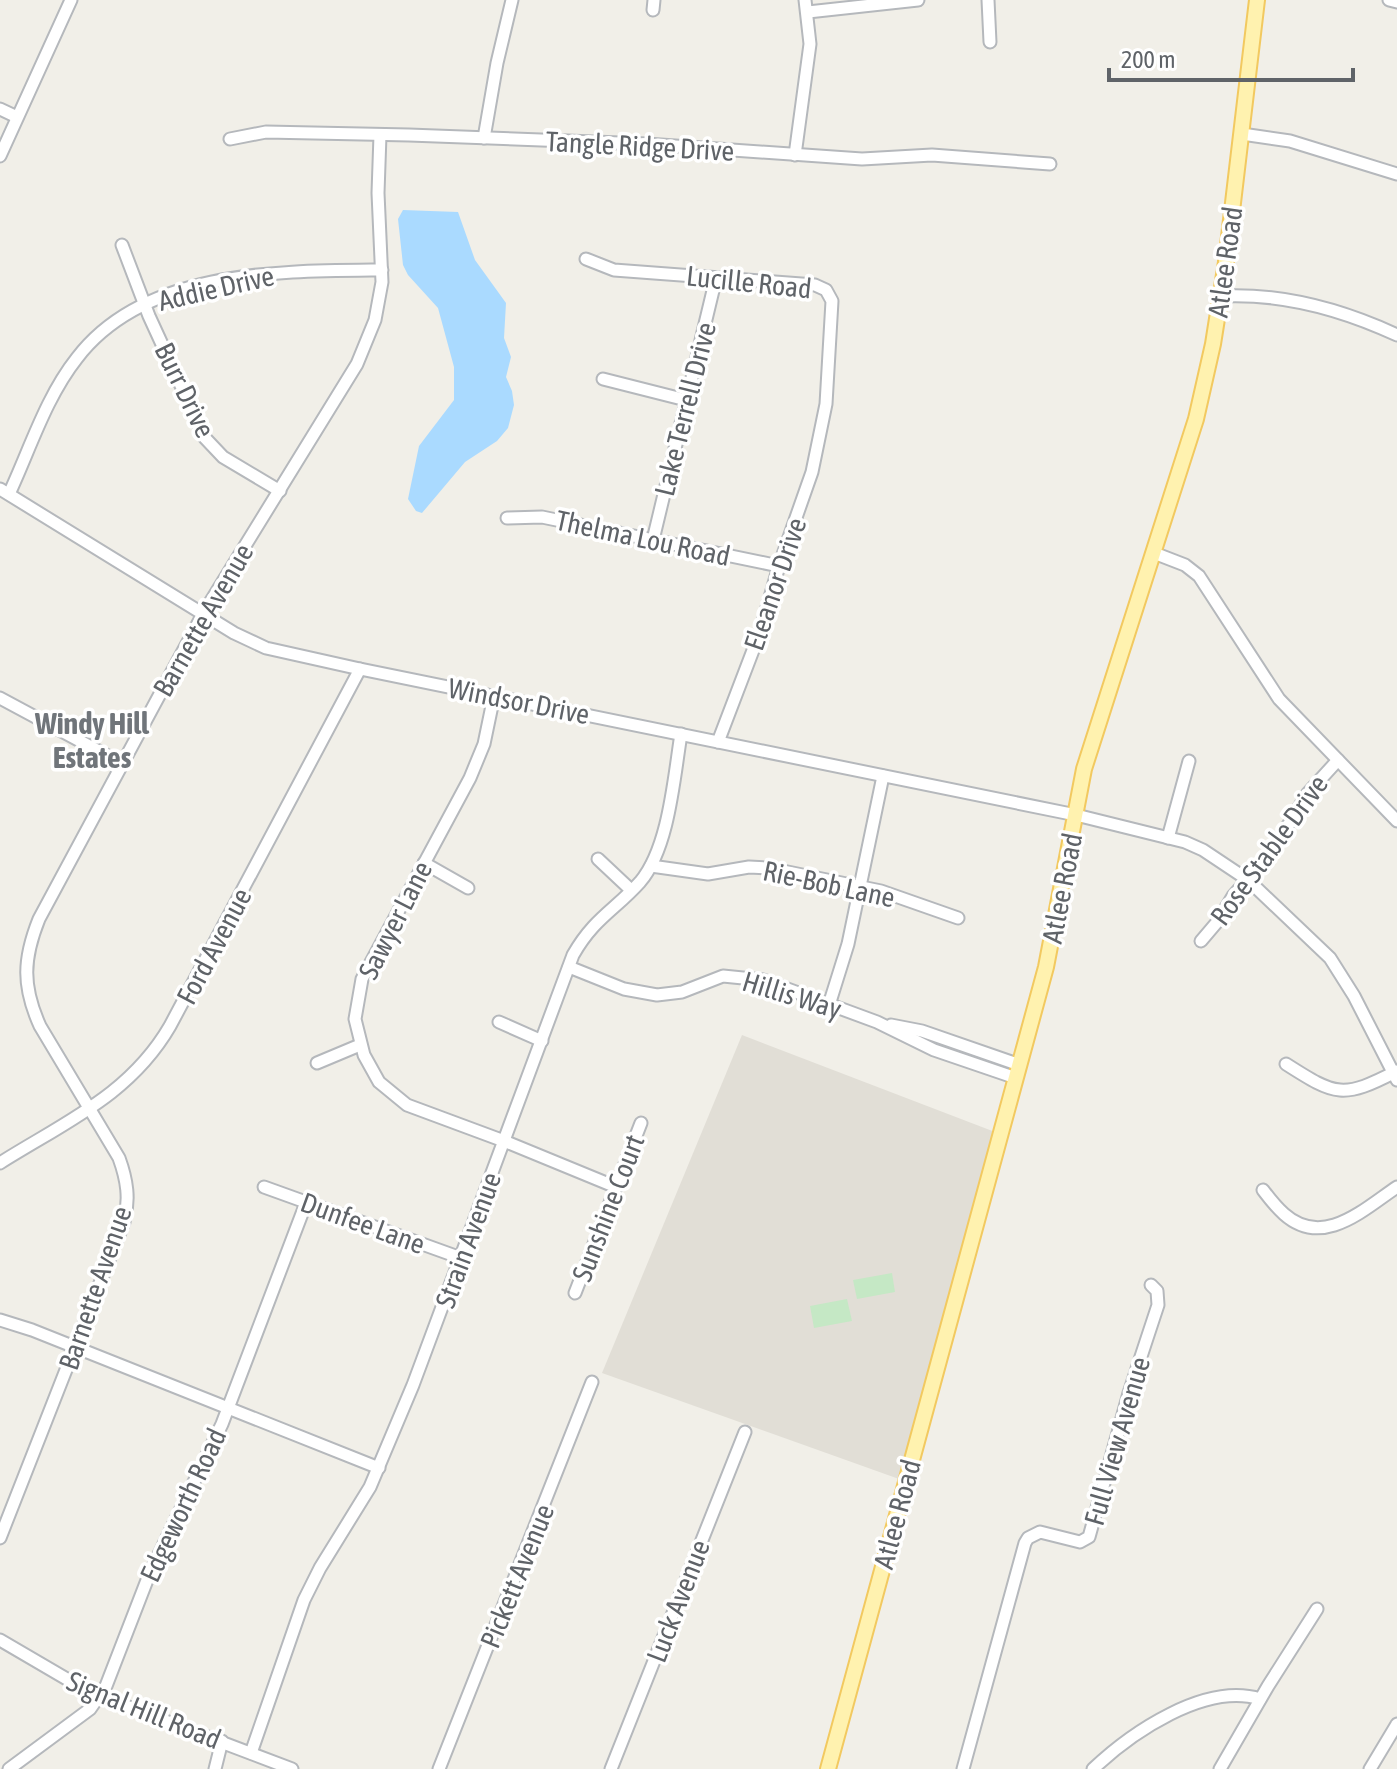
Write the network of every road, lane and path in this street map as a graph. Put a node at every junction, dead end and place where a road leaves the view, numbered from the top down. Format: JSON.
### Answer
{"nodes":[{"id":1,"x":71,"y":0,"type":"edge"},
{"id":2,"x":512,"y":0,"type":"edge"},
{"id":3,"x":918,"y":0,"type":"edge"},
{"id":4,"x":988,"y":0,"type":"edge"},
{"id":5,"x":1257,"y":0,"type":"edge"},
{"id":6,"x":1389,"y":0,"type":"edge"},
{"id":7,"x":1397,"y":2,"type":"edge"},
{"id":8,"x":807,"y":6,"type":"edge"},
{"id":9,"x":990,"y":42,"type":"dead end"},
{"id":10,"x":0,"y":109,"type":"edge"},
{"id":11,"x":17,"y":117,"type":"junction"},
{"id":12,"x":1242,"y":134,"type":"junction"},
{"id":13,"x":380,"y":135,"type":"junction"},
{"id":14,"x":484,"y":138,"type":"junction"},
{"id":15,"x":230,"y":139,"type":"dead end"},
{"id":16,"x":795,"y":155,"type":"junction"},
{"id":17,"x":0,"y":156,"type":"edge"},
{"id":18,"x":1050,"y":164,"type":"dead end"},
{"id":19,"x":1397,"y":174,"type":"edge"},
{"id":20,"x":122,"y":245,"type":"dead end"},
{"id":21,"x":586,"y":259,"type":"dead end"},
{"id":22,"x":382,"y":270,"type":"junction"},
{"id":23,"x":716,"y":278,"type":"junction"},
{"id":24,"x":1221,"y":296,"type":"junction"},
{"id":25,"x":145,"y":304,"type":"junction"},
{"id":26,"x":1397,"y":335,"type":"edge"},
{"id":27,"x":603,"y":379,"type":"dead end"},
{"id":28,"x":686,"y":400,"type":"junction"},
{"id":29,"x":822,"y":424,"type":"joint"},
{"id":30,"x":4,"y":491,"type":"edge"},
{"id":31,"x":280,"y":491,"type":"junction"},
{"id":32,"x":507,"y":518,"type":"dead end"},
{"id":33,"x":653,"y":540,"type":"junction"},
{"id":34,"x":1154,"y":553,"type":"junction"},
{"id":35,"x":779,"y":566,"type":"junction"},
{"id":36,"x":203,"y":614,"type":"junction"},
{"id":37,"x":360,"y":669,"type":"junction"},
{"id":38,"x":494,"y":696,"type":"junction"},
{"id":39,"x":0,"y":698,"type":"edge"},
{"id":40,"x":681,"y":734,"type":"junction"},
{"id":41,"x":718,"y":742,"type":"junction"},
{"id":42,"x":1338,"y":760,"type":"junction"},
{"id":43,"x":1189,"y":761,"type":"dead end"},
{"id":44,"x":123,"y":764,"type":"junction"},
{"id":45,"x":883,"y":776,"type":"junction"},
{"id":46,"x":1076,"y":815,"type":"junction"},
{"id":47,"x":1397,"y":821,"type":"edge"},
{"id":48,"x":1168,"y":838,"type":"junction"},
{"id":49,"x":598,"y":859,"type":"dead end"},
{"id":50,"x":424,"y":863,"type":"junction"},
{"id":51,"x":651,"y":866,"type":"junction"},
{"id":52,"x":1248,"y":880,"type":"junction"},
{"id":53,"x":860,"y":886,"type":"junction"},
{"id":54,"x":468,"y":888,"type":"dead end"},
{"id":55,"x":631,"y":890,"type":"junction"},
{"id":56,"x":958,"y":918,"type":"dead end"},
{"id":57,"x":1201,"y":941,"type":"dead end"},
{"id":58,"x":569,"y":967,"type":"junction"},
{"id":59,"x":829,"y":1005,"type":"junction"},
{"id":60,"x":499,"y":1022,"type":"dead end"},
{"id":61,"x":542,"y":1041,"type":"junction"},
{"id":62,"x":360,"y":1045,"type":"junction"},
{"id":63,"x":317,"y":1063,"type":"dead end"},
{"id":64,"x":1286,"y":1064,"type":"dead end"},
{"id":65,"x":1018,"y":1071,"type":"junction"},
{"id":66,"x":1396,"y":1075,"type":"edge"},
{"id":67,"x":89,"y":1108,"type":"junction"},
{"id":68,"x":641,"y":1123,"type":"dead end"},
{"id":69,"x":504,"y":1141,"type":"junction"},
{"id":70,"x":0,"y":1163,"type":"edge"},
{"id":71,"x":264,"y":1187,"type":"dead end"},
{"id":72,"x":616,"y":1187,"type":"junction"},
{"id":73,"x":1397,"y":1187,"type":"edge"},
{"id":74,"x":1263,"y":1190,"type":"dead end"},
{"id":75,"x":306,"y":1203,"type":"junction"},
{"id":76,"x":461,"y":1258,"type":"junction"},
{"id":77,"x":1151,"y":1285,"type":"dead end"},
{"id":78,"x":575,"y":1293,"type":"dead end"},
{"id":79,"x":0,"y":1320,"type":"edge"},
{"id":80,"x":76,"y":1348,"type":"junction"},
{"id":81,"x":592,"y":1382,"type":"dead end"},
{"id":82,"x":227,"y":1408,"type":"junction"},
{"id":83,"x":745,"y":1432,"type":"dead end"},
{"id":84,"x":379,"y":1468,"type":"junction"},
{"id":85,"x":0,"y":1538,"type":"edge"},
{"id":86,"x":1317,"y":1609,"type":"dead end"},
{"id":87,"x":0,"y":1640,"type":"edge"},
{"id":88,"x":100,"y":1697,"type":"junction"},
{"id":89,"x":1260,"y":1699,"type":"junction"},
{"id":90,"x":1397,"y":1724,"type":"edge"},
{"id":91,"x":222,"y":1741,"type":"junction"},
{"id":92,"x":251,"y":1753,"type":"junction"},
{"id":93,"x":9,"y":1769,"type":"edge"},
{"id":94,"x":215,"y":1769,"type":"edge"},
{"id":95,"x":292,"y":1769,"type":"edge"},
{"id":96,"x":439,"y":1769,"type":"edge"},
{"id":97,"x":611,"y":1769,"type":"edge"},
{"id":98,"x":828,"y":1769,"type":"edge"},
{"id":99,"x":963,"y":1769,"type":"edge"},
{"id":100,"x":1093,"y":1769,"type":"edge"},
{"id":101,"x":1220,"y":1769,"type":"edge"},
{"id":102,"x":1370,"y":1769,"type":"edge"}],
"edges":[{"from":1,"to":11,"type":"street"},
{"from":2,"to":14,"type":"street"},
{"from":3,"to":8,"type":"street"},
{"from":4,"to":9,"type":"street"},
{"from":5,"to":12,"type":"main road","name":"Atlee Road"},
{"from":6,"to":7,"type":"street"},
{"from":8,"to":16,"type":"street"},
{"from":10,"to":11,"type":"street"},
{"from":11,"to":17,"type":"street"},
{"from":12,"to":19,"type":"street"},
{"from":12,"to":24,"type":"main road","name":"Atlee Road"},
{"from":13,"to":14,"type":"street","name":"Tangle Ridge Drive"},
{"from":13,"to":15,"type":"street","name":"Tangle Ridge Drive"},
{"from":13,"to":22,"type":"street","name":"Barnette Avenue"},
{"from":14,"to":16,"type":"street","name":"Tangle Ridge Drive"},
{"from":16,"to":18,"type":"street","name":"Tangle Ridge Drive"},
{"from":20,"to":25,"type":"street","name":"Burr Drive"},
{"from":21,"to":23,"type":"street","name":"Lucille Road"},
{"from":22,"to":25,"type":"street","name":"Addie Drive"},
{"from":22,"to":31,"type":"street","name":"Barnette Avenue"},
{"from":23,"to":28,"type":"street","name":"Lake Terrell Drive"},
{"from":23,"to":29,"type":"street","name":"Lucille Road"},
{"from":24,"to":26,"type":"street"},
{"from":24,"to":34,"type":"main road","name":"Atlee Road"},
{"from":25,"to":30,"type":"street","name":"Addie Drive"},
{"from":25,"to":31,"type":"street","name":"Burr Drive"},
{"from":27,"to":28,"type":"street"},
{"from":28,"to":33,"type":"street","name":"Lake Terrell Drive"},
{"from":29,"to":35,"type":"street","name":"Eleanor Drive"},
{"from":30,"to":36,"type":"street","name":"Windsor Drive"},
{"from":31,"to":36,"type":"street","name":"Barnette Avenue"},
{"from":32,"to":33,"type":"street","name":"Thelma Lou Road"},
{"from":33,"to":35,"type":"street","name":"Thelma Lou Road"},
{"from":34,"to":42,"type":"street"},
{"from":34,"to":46,"type":"main road","name":"Atlee Road"},
{"from":35,"to":41,"type":"street","name":"Eleanor Drive"},
{"from":36,"to":37,"type":"street","name":"Windsor Drive"},
{"from":36,"to":44,"type":"street","name":"Barnette Avenue"},
{"from":37,"to":38,"type":"street","name":"Windsor Drive"},
{"from":37,"to":67,"type":"street","name":"Ford Avenue"},
{"from":38,"to":40,"type":"street","name":"Windsor Drive"},
{"from":38,"to":50,"type":"street","name":"Sawyer Lane"},
{"from":39,"to":44,"type":"street"},
{"from":40,"to":41,"type":"street","name":"Windsor Drive"},
{"from":40,"to":51,"type":"street","name":"Strain Avenue"},
{"from":41,"to":45,"type":"street","name":"Windsor Drive"},
{"from":42,"to":47,"type":"street"},
{"from":42,"to":52,"type":"street","name":"Rose Stable Drive"},
{"from":43,"to":48,"type":"street"},
{"from":44,"to":67,"type":"street","name":"Barnette Avenue"},
{"from":45,"to":46,"type":"street","name":"Windsor Drive"},
{"from":45,"to":53,"type":"street"},
{"from":46,"to":48,"type":"street","name":"Windsor Drive"},
{"from":46,"to":65,"type":"main road","name":"Atlee Road"},
{"from":48,"to":52,"type":"street","name":"Windsor Drive"},
{"from":49,"to":55,"type":"street"},
{"from":50,"to":54,"type":"street"},
{"from":50,"to":62,"type":"street","name":"Sawyer Lane"},
{"from":51,"to":53,"type":"street","name":"Rie-Bob Lane"},
{"from":51,"to":55,"type":"street","name":"Strain Avenue"},
{"from":52,"to":57,"type":"street","name":"Rose Stable Drive"},
{"from":52,"to":66,"type":"street","name":"Windsor Drive"},
{"from":53,"to":56,"type":"street","name":"Rie-Bob Lane"},
{"from":53,"to":59,"type":"street"},
{"from":55,"to":58,"type":"street","name":"Strain Avenue"},
{"from":58,"to":59,"type":"street","name":"Hillis Way"},
{"from":58,"to":61,"type":"street","name":"Strain Avenue"},
{"from":59,"to":65,"type":"street","name":"Hillis Way"},
{"from":60,"to":61,"type":"street"},
{"from":61,"to":69,"type":"street","name":"Strain Avenue"},
{"from":62,"to":63,"type":"street"},
{"from":62,"to":69,"type":"street","name":"Sawyer Lane"},
{"from":64,"to":66,"type":"street"},
{"from":65,"to":98,"type":"main road","name":"Atlee Road"},
{"from":67,"to":70,"type":"street","name":"Ford Avenue"},
{"from":67,"to":80,"type":"street","name":"Barnette Avenue"},
{"from":68,"to":72,"type":"street","name":"Sunshine Court"},
{"from":69,"to":72,"type":"street","name":"Sawyer Lane"},
{"from":69,"to":76,"type":"street","name":"Strain Avenue"},
{"from":71,"to":75,"type":"street","name":"Dunfee Lane"},
{"from":72,"to":78,"type":"street","name":"Sunshine Court"},
{"from":73,"to":74,"type":"street"},
{"from":75,"to":76,"type":"street","name":"Dunfee Lane"},
{"from":75,"to":82,"type":"street","name":"Edgeworth Road"},
{"from":76,"to":84,"type":"street","name":"Strain Avenue"},
{"from":77,"to":99,"type":"street","name":"Full View Avenue"},
{"from":79,"to":80,"type":"street"},
{"from":80,"to":82,"type":"street"},
{"from":80,"to":85,"type":"street","name":"Barnette Avenue"},
{"from":81,"to":96,"type":"street","name":"Pickett Avenue"},
{"from":82,"to":84,"type":"street"},
{"from":82,"to":88,"type":"street","name":"Edgeworth Road"},
{"from":83,"to":97,"type":"street","name":"Luck Avenue"},
{"from":84,"to":92,"type":"street","name":"Strain Avenue"},
{"from":86,"to":89,"type":"street"},
{"from":87,"to":88,"type":"street","name":"Signal Hill Road"},
{"from":88,"to":91,"type":"street","name":"Signal Hill Road"},
{"from":88,"to":93,"type":"street","name":"Edgeworth Road"},
{"from":89,"to":100,"type":"street"},
{"from":89,"to":101,"type":"street"},
{"from":90,"to":102,"type":"street"},
{"from":91,"to":92,"type":"street","name":"Signal Hill Road"},
{"from":91,"to":94,"type":"street"},
{"from":92,"to":95,"type":"street","name":"Signal Hill Road"}]}
